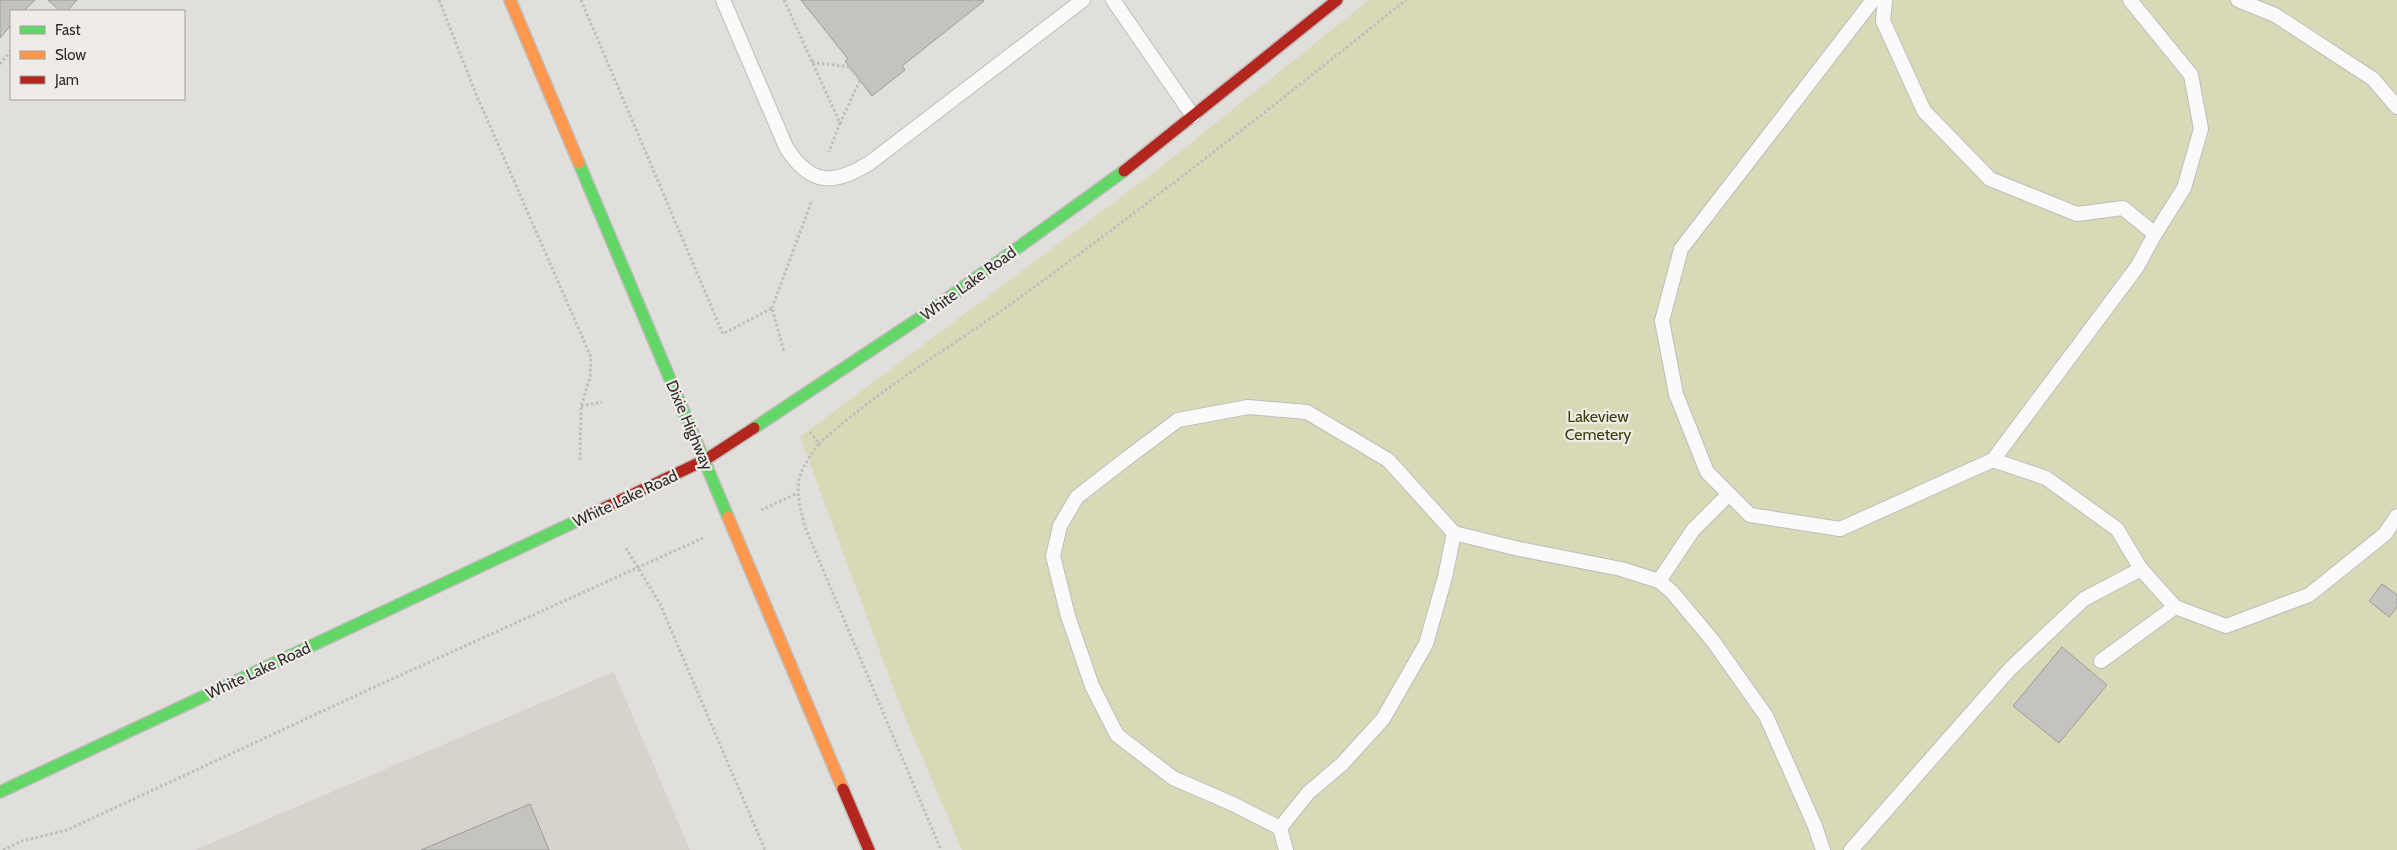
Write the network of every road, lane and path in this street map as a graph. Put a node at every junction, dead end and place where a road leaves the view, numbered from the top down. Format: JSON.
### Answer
{"nodes":[{"id":1,"x":439,"y":0,"type":"edge"},
{"id":2,"x":510,"y":0,"type":"edge"},
{"id":3,"x":581,"y":0,"type":"edge"},
{"id":4,"x":723,"y":0,"type":"edge"},
{"id":5,"x":784,"y":0,"type":"edge"},
{"id":6,"x":1083,"y":0,"type":"edge"},
{"id":7,"x":1113,"y":0,"type":"edge"},
{"id":8,"x":1337,"y":0,"type":"edge"},
{"id":9,"x":1406,"y":0,"type":"edge"},
{"id":10,"x":1872,"y":0,"type":"edge"},
{"id":11,"x":1885,"y":0,"type":"edge"},
{"id":12,"x":2130,"y":0,"type":"edge"},
{"id":13,"x":2238,"y":0,"type":"edge"},
{"id":14,"x":10,"y":52,"type":"edge"},
{"id":15,"x":812,"y":62,"type":"junction"},
{"id":16,"x":0,"y":64,"type":"edge"},
{"id":17,"x":2397,"y":107,"type":"edge"},
{"id":18,"x":1193,"y":116,"type":"junction"},
{"id":19,"x":840,"y":123,"type":"junction"},
{"id":20,"x":820,"y":176,"type":"junction"},
{"id":21,"x":2155,"y":234,"type":"junction"},
{"id":22,"x":772,"y":308,"type":"junction"},
{"id":23,"x":784,"y":352,"type":"dead end"},
{"id":24,"x":602,"y":402,"type":"dead end"},
{"id":25,"x":581,"y":406,"type":"junction"},
{"id":26,"x":810,"y":432,"type":"dead end"},
{"id":27,"x":818,"y":444,"type":"junction"},
{"id":28,"x":705,"y":460,"type":"junction"},
{"id":29,"x":1993,"y":460,"type":"junction"},
{"id":30,"x":580,"y":461,"type":"dead end"},
{"id":31,"x":1729,"y":494,"type":"junction"},
{"id":32,"x":2397,"y":516,"type":"edge"},
{"id":33,"x":1454,"y":533,"type":"junction"},
{"id":34,"x":626,"y":548,"type":"dead end"},
{"id":35,"x":671,"y":553,"type":"dead end"},
{"id":36,"x":638,"y":568,"type":"junction"},
{"id":37,"x":2142,"y":569,"type":"junction"},
{"id":38,"x":1659,"y":582,"type":"junction"},
{"id":39,"x":2175,"y":607,"type":"junction"},
{"id":40,"x":2101,"y":661,"type":"dead end"},
{"id":41,"x":0,"y":792,"type":"edge"},
{"id":42,"x":1280,"y":828,"type":"junction"},
{"id":43,"x":3,"y":850,"type":"edge"},
{"id":44,"x":765,"y":850,"type":"edge"},
{"id":45,"x":869,"y":850,"type":"edge"},
{"id":46,"x":941,"y":850,"type":"edge"},
{"id":47,"x":1286,"y":850,"type":"edge"},
{"id":48,"x":1823,"y":850,"type":"edge"},
{"id":49,"x":1850,"y":850,"type":"edge"}],
"edges":[{"from":1,"to":25,"type":"path"},
{"from":2,"to":28,"type":"street","name":"Dixie Highway"},
{"from":3,"to":22,"type":"path"},
{"from":4,"to":20,"type":"lane"},
{"from":5,"to":15,"type":"path"},
{"from":6,"to":20,"type":"lane"},
{"from":7,"to":18,"type":"lane"},
{"from":8,"to":18,"type":"street","name":"White Lake Road"},
{"from":9,"to":27,"type":"path"},
{"from":10,"to":31,"type":"lane"},
{"from":11,"to":21,"type":"lane"},
{"from":12,"to":21,"type":"lane"},
{"from":13,"to":17,"type":"lane"},
{"from":14,"to":16,"type":"path"},
{"from":15,"to":19,"type":"path"},
{"from":15,"to":19,"type":"path"},
{"from":18,"to":28,"type":"street","name":"White Lake Road"},
{"from":19,"to":20,"type":"path"},
{"from":20,"to":22,"type":"path"},
{"from":21,"to":29,"type":"lane"},
{"from":22,"to":23,"type":"path"},
{"from":24,"to":25,"type":"path"},
{"from":25,"to":30,"type":"path"},
{"from":26,"to":27,"type":"path"},
{"from":27,"to":46,"type":"path"},
{"from":28,"to":41,"type":"street","name":"White Lake Road"},
{"from":28,"to":45,"type":"street","name":"Dixie Highway"},
{"from":29,"to":31,"type":"lane"},
{"from":29,"to":37,"type":"lane"},
{"from":31,"to":38,"type":"lane"},
{"from":32,"to":39,"type":"lane"},
{"from":33,"to":38,"type":"lane"},
{"from":33,"to":42,"type":"lane"},
{"from":33,"to":42,"type":"lane"},
{"from":34,"to":36,"type":"path"},
{"from":35,"to":36,"type":"path"},
{"from":36,"to":43,"type":"path"},
{"from":36,"to":44,"type":"path"},
{"from":37,"to":39,"type":"lane"},
{"from":37,"to":49,"type":"lane"},
{"from":38,"to":48,"type":"lane"},
{"from":39,"to":40,"type":"lane"},
{"from":42,"to":47,"type":"lane"}]}
